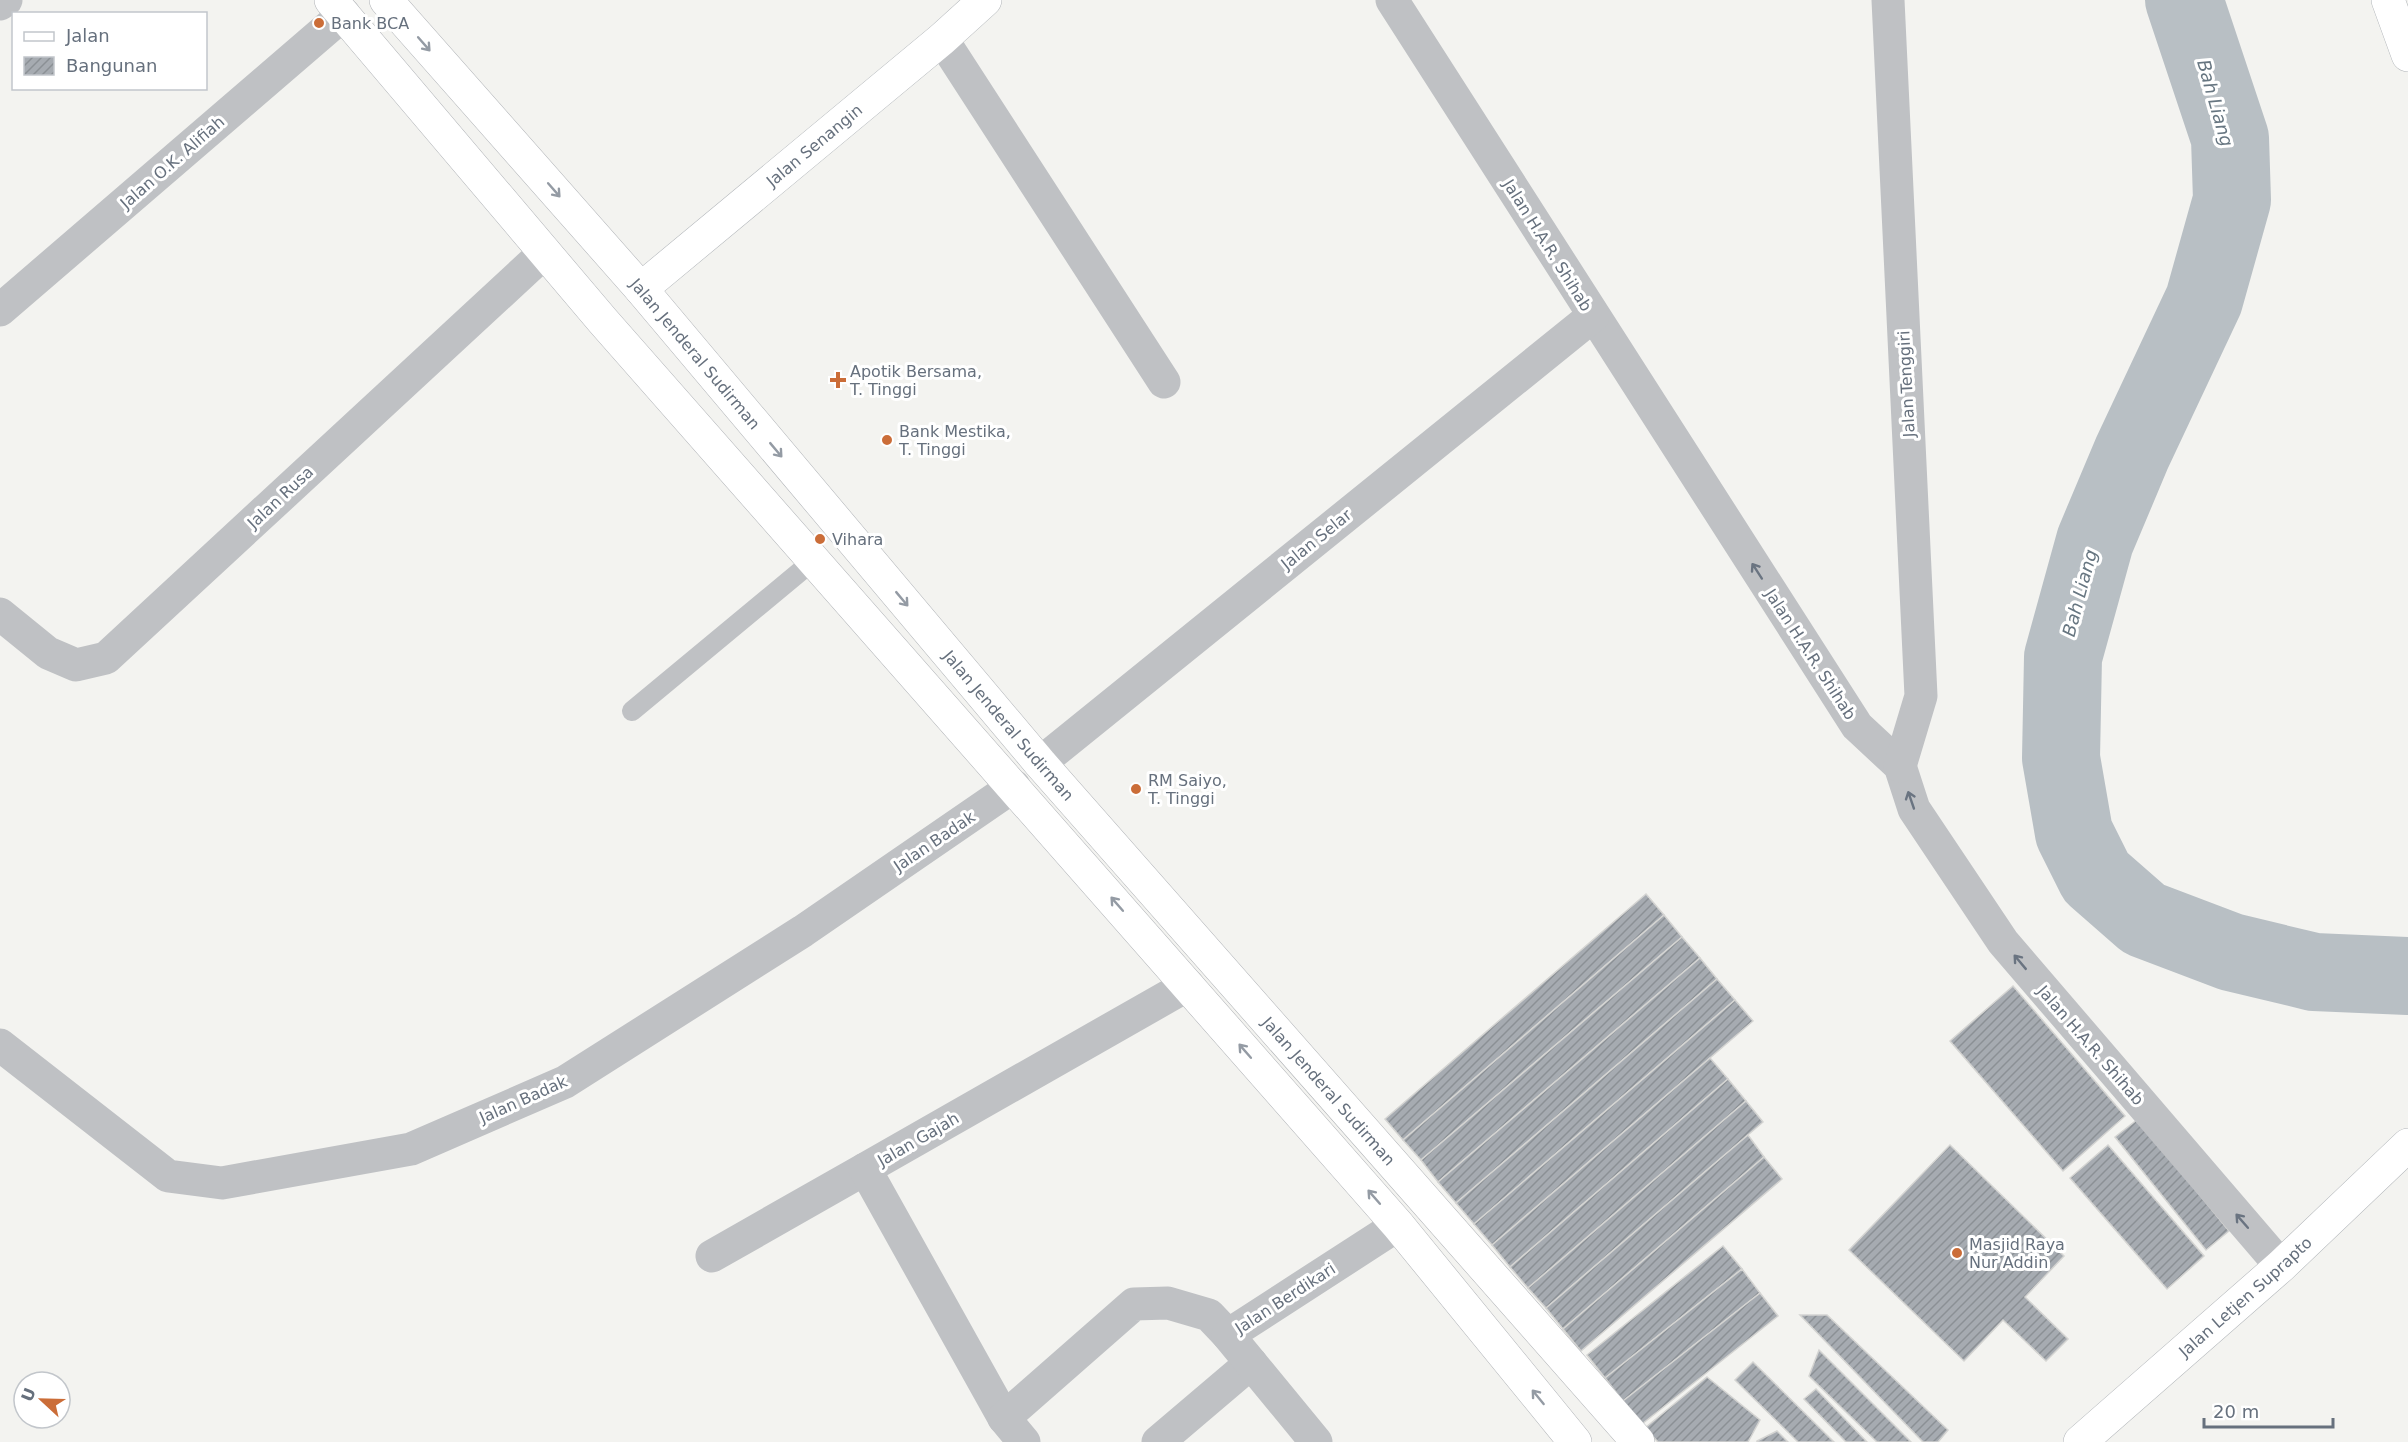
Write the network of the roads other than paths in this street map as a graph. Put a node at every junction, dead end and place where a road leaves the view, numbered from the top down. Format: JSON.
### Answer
{"nodes":[{"id":1,"x":6,"y":0,"type":"edge"},
{"id":2,"x":386,"y":0,"type":"edge"},
{"id":3,"x":985,"y":0,"type":"edge"},
{"id":4,"x":1392,"y":0,"type":"edge"},
{"id":5,"x":1888,"y":0,"type":"edge"},
{"id":6,"x":2388,"y":0,"type":"edge"},
{"id":7,"x":0,"y":4,"type":"edge"},
{"id":8,"x":338,"y":7,"type":"edge"},
{"id":9,"x":942,"y":39,"type":"junction"},
{"id":10,"x":2408,"y":56,"type":"edge"},
{"id":11,"x":545,"y":252,"type":"junction"},
{"id":12,"x":641,"y":289,"type":"junction"},
{"id":13,"x":0,"y":310,"type":"edge"},
{"id":14,"x":1593,"y":316,"type":"junction"},
{"id":15,"x":1164,"y":382,"type":"dead end"},
{"id":16,"x":814,"y":560,"type":"junction"},
{"id":17,"x":0,"y":614,"type":"edge"},
{"id":18,"x":632,"y":711,"type":"dead end"},
{"id":19,"x":1040,"y":763,"type":"junction"},
{"id":20,"x":1900,"y":766,"type":"junction"},
{"id":21,"x":1014,"y":786,"type":"junction"},
{"id":22,"x":1188,"y":985,"type":"junction"},
{"id":23,"x":0,"y":1045,"type":"edge"},
{"id":24,"x":2408,"y":1145,"type":"edge"},
{"id":25,"x":865,"y":1169,"type":"junction"},
{"id":26,"x":1398,"y":1225,"type":"junction"},
{"id":27,"x":712,"y":1256,"type":"dead end"},
{"id":28,"x":2281,"y":1266,"type":"junction"},
{"id":29,"x":1228,"y":1335,"type":"junction"},
{"id":30,"x":1251,"y":1363,"type":"junction"},
{"id":31,"x":1014,"y":1430,"type":"edge"},
{"id":32,"x":1158,"y":1442,"type":"edge"},
{"id":33,"x":1316,"y":1442,"type":"edge"},
{"id":34,"x":1575,"y":1442,"type":"edge"},
{"id":35,"x":1638,"y":1442,"type":"edge"},
{"id":36,"x":2080,"y":1442,"type":"edge"}],
"edges":[{"from":1,"to":7,"type":"street"},
{"from":2,"to":12,"type":"main road","name":"Jalan Jenderal Sudirman","one_way":true},
{"from":3,"to":9,"type":"main road","name":"Jalan Senangin"},
{"from":4,"to":14,"type":"street","name":"Jalan H.A.R. Shihab"},
{"from":5,"to":20,"type":"street","name":"Jalan Tenggiri"},
{"from":6,"to":10,"type":"main road"},
{"from":8,"to":11,"type":"main road"},
{"from":8,"to":13,"type":"street","name":"Jalan O.K. Alifiah"},
{"from":9,"to":12,"type":"main road","name":"Jalan Senangin"},
{"from":9,"to":15,"type":"street"},
{"from":11,"to":16,"type":"main road"},
{"from":11,"to":17,"type":"street","name":"Jalan Rusa"},
{"from":12,"to":19,"type":"main road","name":"Jalan Jenderal Sudirman","one_way":true},
{"from":14,"to":19,"type":"street","name":"Jalan Selar"},
{"from":20,"to":14,"type":"street","name":"Jalan H.A.R. Shihab","one_way":true},
{"from":16,"to":18,"type":"lane"},
{"from":16,"to":21,"type":"main road"},
{"from":19,"to":35,"type":"main road","name":"Jalan Jenderal Sudirman"},
{"from":28,"to":20,"type":"street","name":"Jalan H.A.R. Shihab","one_way":true},
{"from":22,"to":21,"type":"main road","one_way":true},
{"from":21,"to":23,"type":"street","name":"Jalan Badak"},
{"from":22,"to":25,"type":"street","name":"Jalan Gajah"},
{"from":26,"to":22,"type":"main road","one_way":true},
{"from":24,"to":28,"type":"main road","name":"Jalan Letjen Suprapto"},
{"from":25,"to":27,"type":"street"},
{"from":25,"to":31,"type":"street","name":"Jalan Gajah"},
{"from":26,"to":29,"type":"street","name":"Jalan Berdikari"},
{"from":34,"to":26,"type":"main road","one_way":true},
{"from":28,"to":36,"type":"main road","name":"Jalan Letjen Suprapto"},
{"from":29,"to":30,"type":"street","name":"Jalan Berdikari"},
{"from":29,"to":31,"type":"street"},
{"from":30,"to":32,"type":"street"},
{"from":30,"to":33,"type":"street","name":"Jalan Berdikari"}]}
